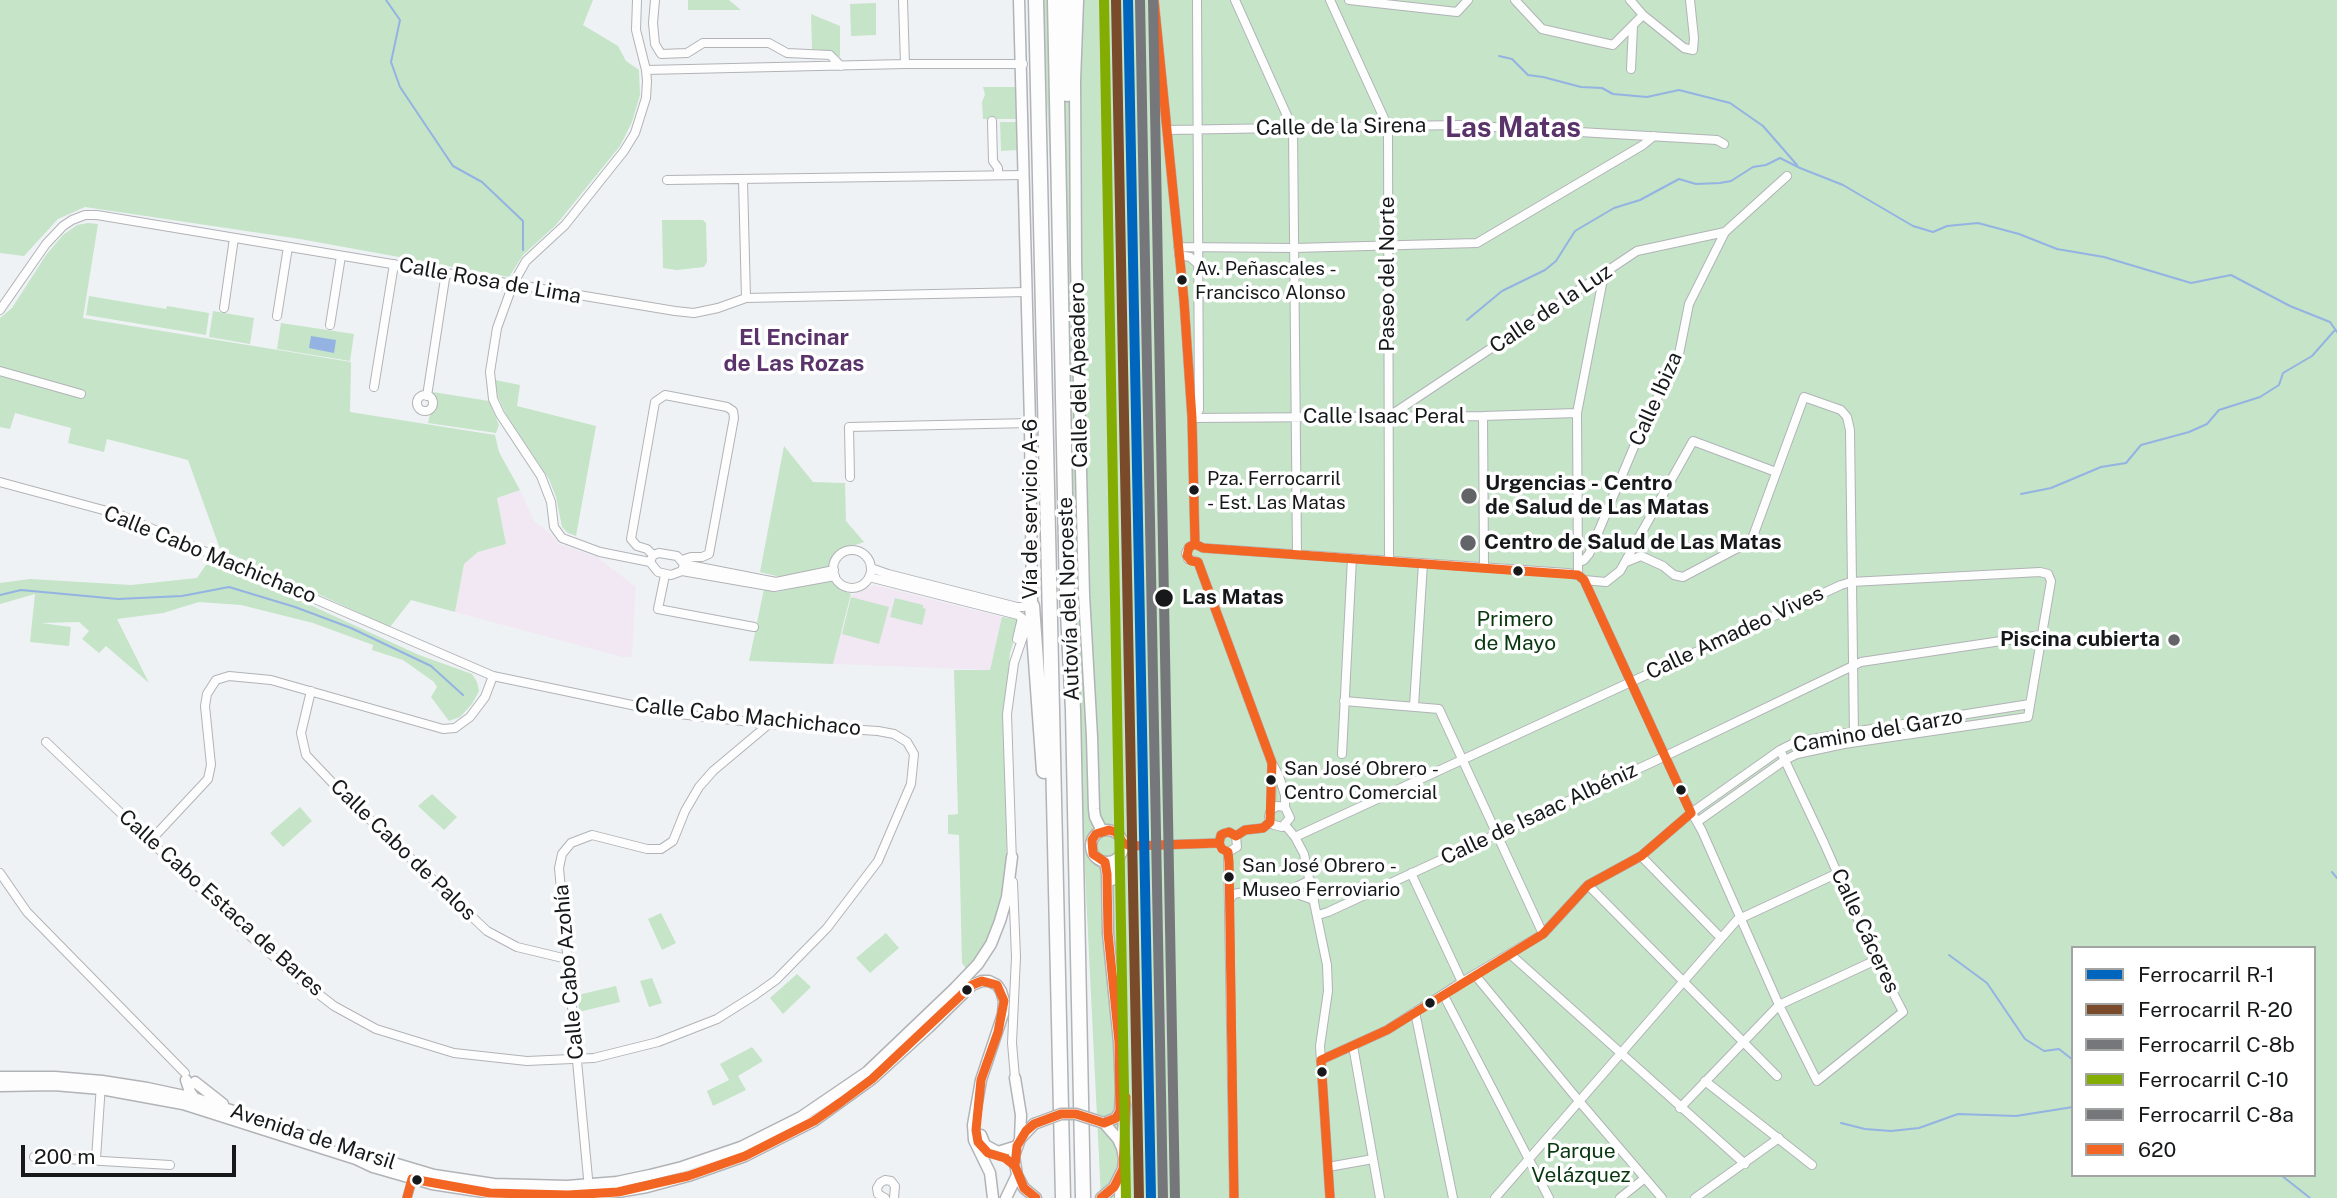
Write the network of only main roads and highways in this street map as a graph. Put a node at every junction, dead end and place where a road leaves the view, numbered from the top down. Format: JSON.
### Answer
{"nodes":[{"id":1,"x":1036,"y":0,"type":"edge"},
{"id":2,"x":1055,"y":0,"type":"edge"},
{"id":3,"x":1066,"y":0,"type":"edge"},
{"id":4,"x":1060,"y":253,"type":"junction"},
{"id":5,"x":1032,"y":600,"type":"road end"},
{"id":6,"x":1061,"y":1051,"type":"junction"},
{"id":7,"x":1063,"y":1198,"type":"edge"},
{"id":8,"x":1083,"y":1198,"type":"edge"}],
"edges":[{"from":1,"to":6,"type":"highway","name":"Autovía del Noroeste"},
{"from":2,"to":4,"type":"highway","name":"Autovía del Noroeste"},
{"from":3,"to":4,"type":"highway"},
{"from":4,"to":8,"type":"highway","name":"Autovía del Noroeste"},
{"from":5,"to":6,"type":"highway"},
{"from":6,"to":7,"type":"highway","name":"Autovía del Noroeste"}]}
